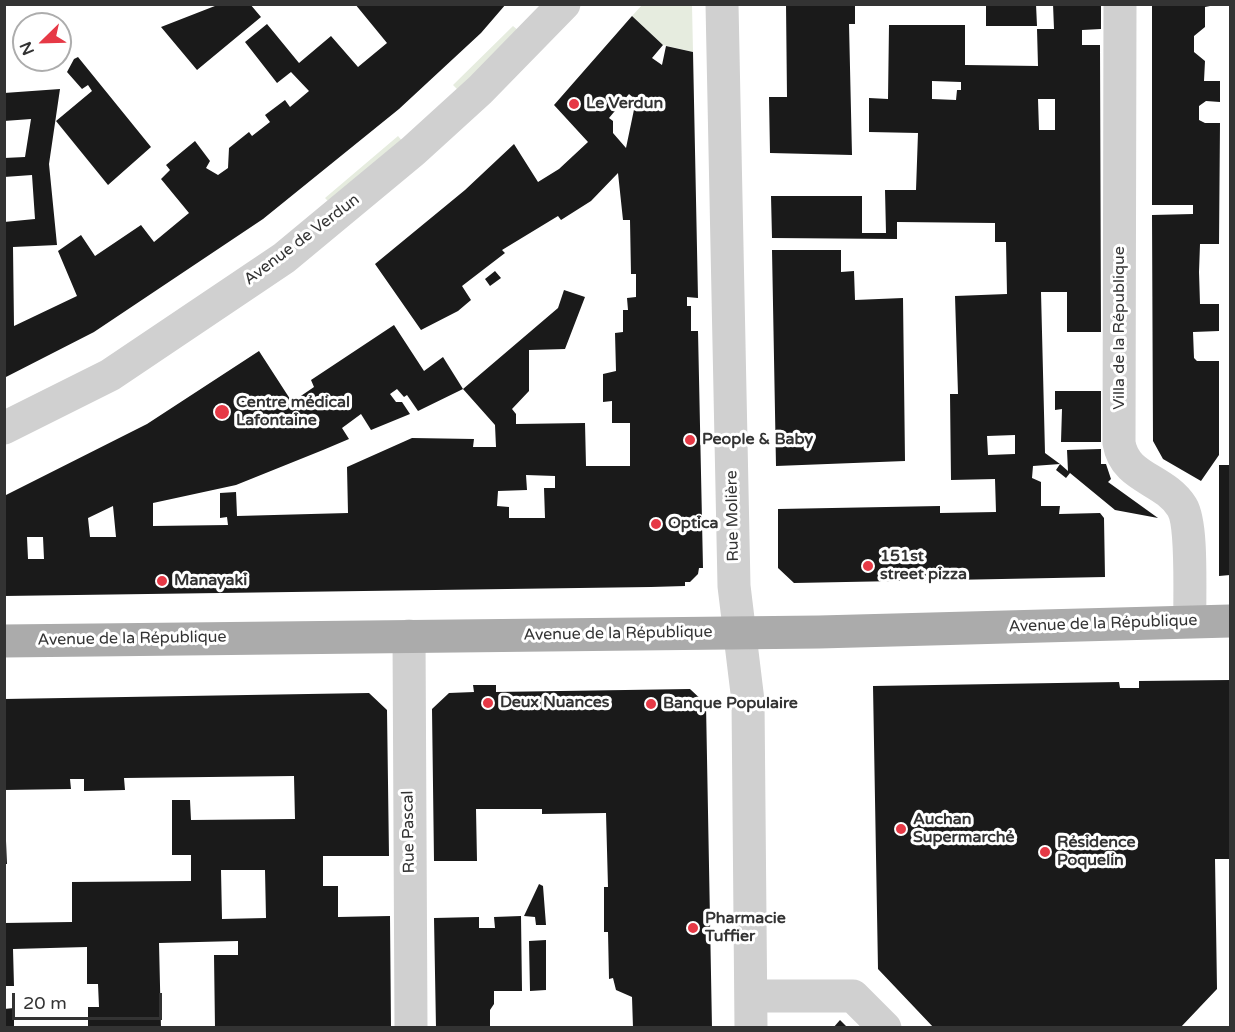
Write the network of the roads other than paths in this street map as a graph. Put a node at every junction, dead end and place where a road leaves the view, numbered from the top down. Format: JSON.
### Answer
{"nodes":[{"id":1,"x":564,"y":4,"type":"edge"},
{"id":2,"x":722,"y":4,"type":"edge"},
{"id":3,"x":1120,"y":4,"type":"edge"},
{"id":4,"x":4,"y":428,"type":"edge"},
{"id":5,"x":1190,"y":621,"type":"junction"},
{"id":6,"x":1230,"y":621,"type":"edge"},
{"id":7,"x":740,"y":632,"type":"junction"},
{"id":8,"x":409,"y":636,"type":"junction"},
{"id":9,"x":4,"y":641,"type":"edge"},
{"id":10,"x":757,"y":1007,"type":"edge"},
{"id":11,"x":411,"y":1028,"type":"edge"},
{"id":12,"x":885,"y":1028,"type":"edge"}],
"edges":[{"from":1,"to":4,"type":"street","name":"Avenue de Verdun"},
{"from":2,"to":7,"type":"street","name":"Rue Molière"},
{"from":3,"to":5,"type":"street","name":"Villa de la République"},
{"from":5,"to":6,"type":"main road","name":"Avenue de la République"},
{"from":5,"to":7,"type":"main road","name":"Avenue de la République"},
{"from":7,"to":8,"type":"main road","name":"Avenue de la République"},
{"from":7,"to":10,"type":"street","name":"Rue Molière"},
{"from":8,"to":9,"type":"main road","name":"Avenue de la République"},
{"from":8,"to":11,"type":"street","name":"Rue Pascal"},
{"from":10,"to":12,"type":"street"}]}
